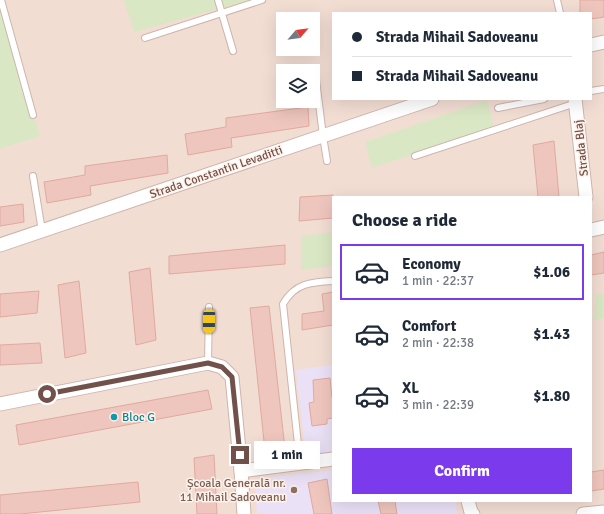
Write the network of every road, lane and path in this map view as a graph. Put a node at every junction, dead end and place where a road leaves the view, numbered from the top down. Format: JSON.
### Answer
{"nodes":[{"id":1,"x":1,"y":0,"type":"edge"},
{"id":2,"x":218,"y":0,"type":"edge"},
{"id":3,"x":262,"y":0,"type":"edge"},
{"id":4,"x":557,"y":0,"type":"edge"},
{"id":5,"x":560,"y":12,"type":"edge"},
{"id":6,"x":222,"y":13,"type":"junction"},
{"id":7,"x":145,"y":38,"type":"dead end"},
{"id":8,"x":604,"y":42,"type":"edge"},
{"id":9,"x":592,"y":45,"type":"edge"},
{"id":10,"x":233,"y":50,"type":"dead end"},
{"id":11,"x":604,"y":89,"type":"edge"},
{"id":12,"x":592,"y":91,"type":"edge"},
{"id":13,"x":429,"y":100,"type":"edge"},
{"id":14,"x":539,"y":100,"type":"edge"},
{"id":15,"x":576,"y":101,"type":"edge"},
{"id":16,"x":319,"y":108,"type":"edge"},
{"id":17,"x":498,"y":108,"type":"dead end"},
{"id":18,"x":33,"y":115,"type":"dead end"},
{"id":19,"x":322,"y":136,"type":"junction"},
{"id":20,"x":415,"y":156,"type":"dead end"},
{"id":21,"x":327,"y":161,"type":"dead end"},
{"id":22,"x":33,"y":176,"type":"dead end"},
{"id":23,"x":586,"y":196,"type":"edge"},
{"id":24,"x":604,"y":227,"type":"edge"},
{"id":25,"x":592,"y":230,"type":"edge"},
{"id":26,"x":42,"y":231,"type":"junction"},
{"id":27,"x":0,"y":245,"type":"edge"},
{"id":28,"x":332,"y":281,"type":"edge"},
{"id":29,"x":209,"y":307,"type":"dead end"},
{"id":30,"x":208,"y":363,"type":"junction"},
{"id":31,"x":0,"y":404,"type":"edge"},
{"id":32,"x":332,"y":459,"type":"edge"},
{"id":33,"x":300,"y":463,"type":"junction"},
{"id":34,"x":241,"y":471,"type":"junction"},
{"id":35,"x":468,"y":502,"type":"edge"},
{"id":36,"x":604,"y":512,"type":"edge"},
{"id":37,"x":244,"y":514,"type":"edge"},
{"id":38,"x":473,"y":514,"type":"edge"},
{"id":39,"x":583,"y":514,"type":"edge"}],
"edges":[{"from":1,"to":18,"type":"lane"},
{"from":2,"to":6,"type":"lane"},
{"from":3,"to":6,"type":"lane"},
{"from":4,"to":5,"type":"lane"},
{"from":6,"to":7,"type":"lane"},
{"from":6,"to":10,"type":"lane"},
{"from":8,"to":9,"type":"street"},
{"from":11,"to":12,"type":"lane"},
{"from":13,"to":19,"type":"street","name":"Strada Constantin Levaditti"},
{"from":14,"to":17,"type":"lane"},
{"from":15,"to":20,"type":"lane"},
{"from":15,"to":23,"type":"street","name":"Strada Blaj"},
{"from":16,"to":19,"type":"lane"},
{"from":19,"to":21,"type":"lane"},
{"from":19,"to":26,"type":"street","name":"Strada Constantin Levaditti"},
{"from":22,"to":26,"type":"lane"},
{"from":24,"to":25,"type":"street"},
{"from":26,"to":27,"type":"street","name":"Strada Constantin Levaditti"},
{"from":28,"to":33,"type":"lane"},
{"from":29,"to":30,"type":"lane"},
{"from":30,"to":31,"type":"street"},
{"from":30,"to":34,"type":"street"},
{"from":32,"to":33,"type":"street"},
{"from":33,"to":34,"type":"street"},
{"from":34,"to":37,"type":"street"},
{"from":35,"to":38,"type":"street"},
{"from":36,"to":39,"type":"street"}]}
